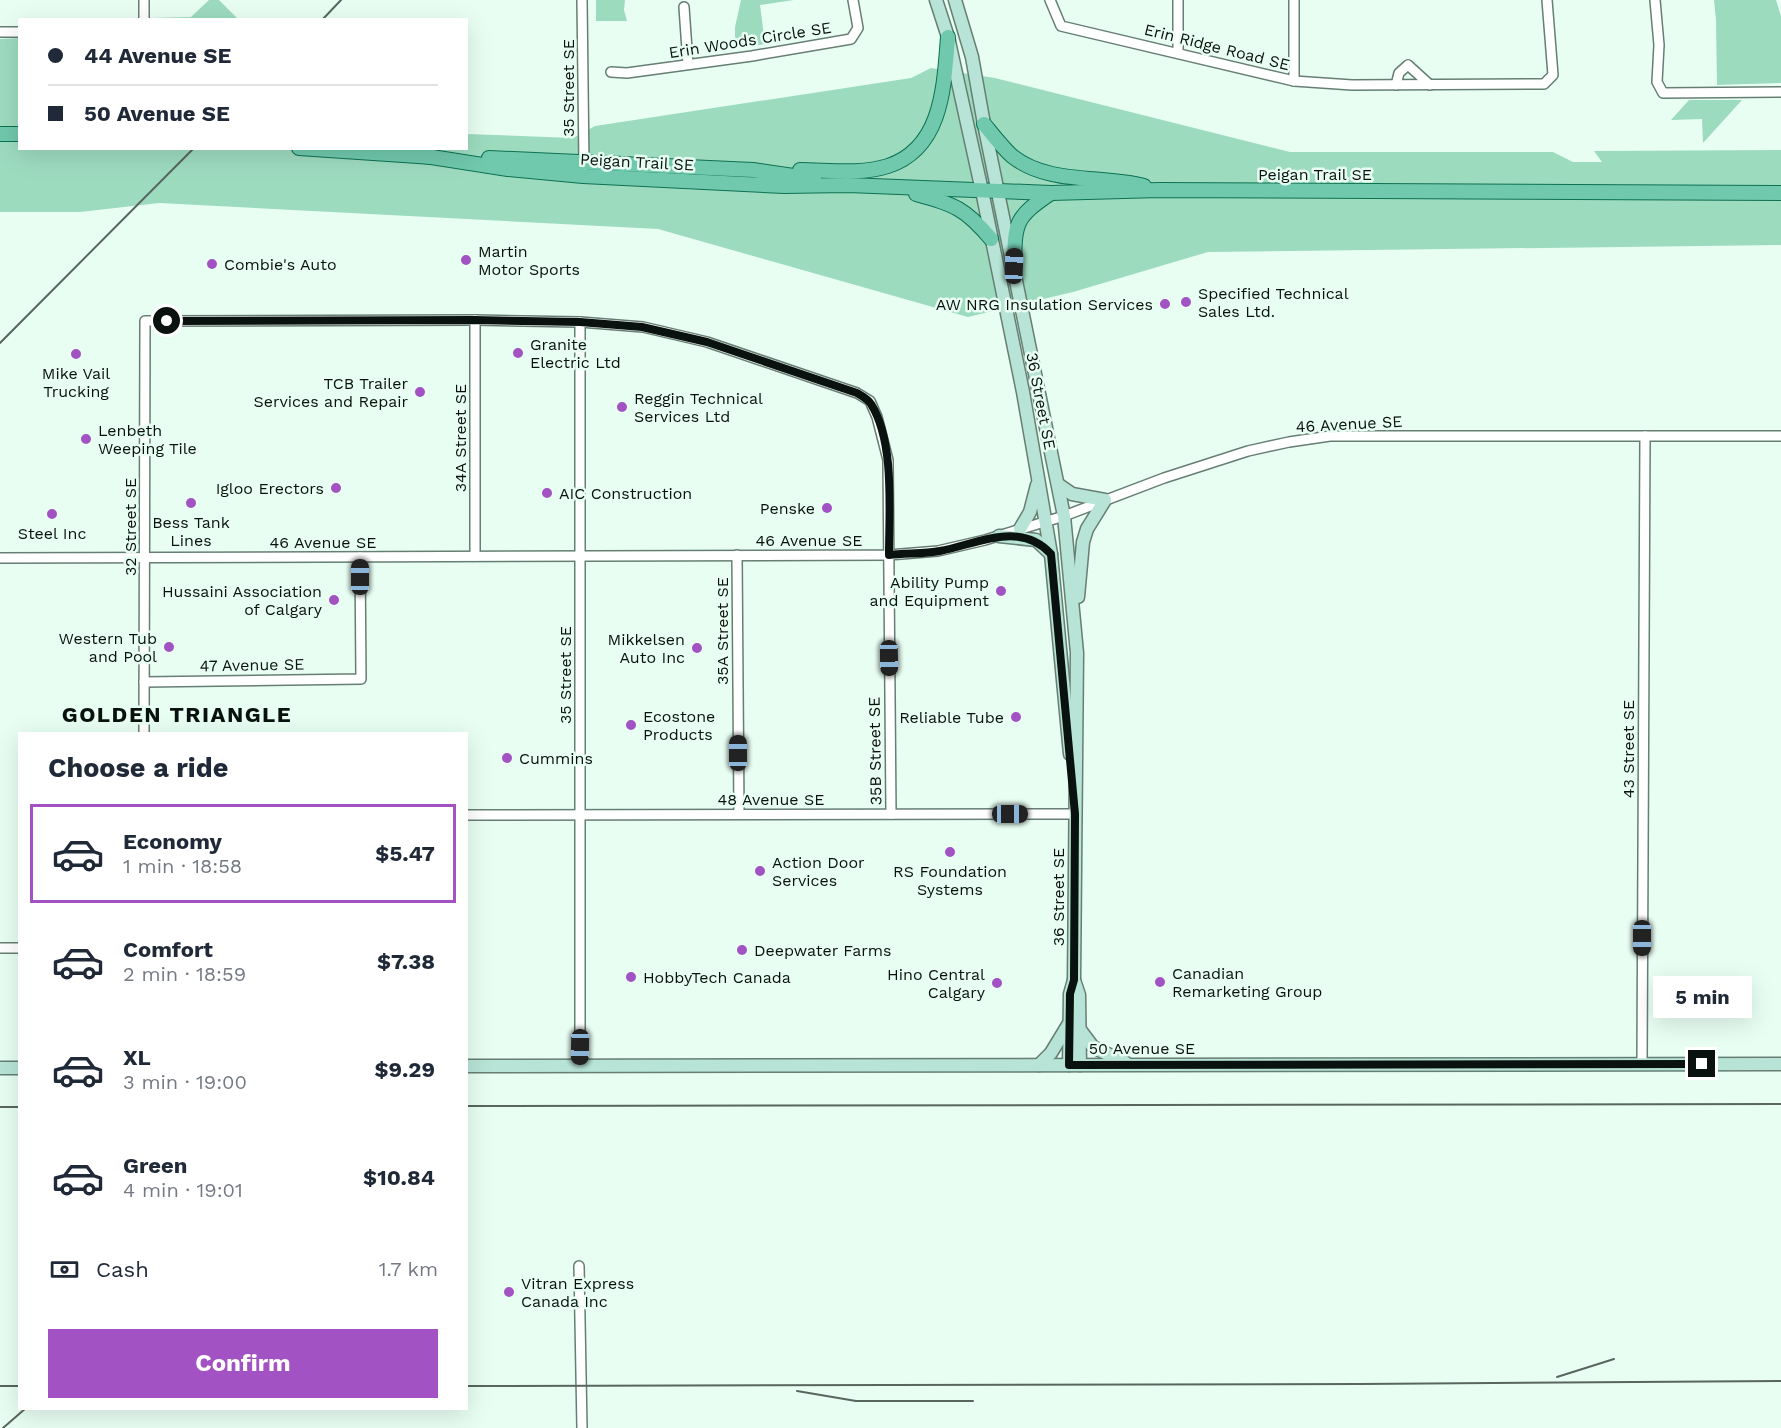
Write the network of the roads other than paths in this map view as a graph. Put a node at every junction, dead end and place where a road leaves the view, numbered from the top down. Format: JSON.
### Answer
{"nodes":[{"id":1,"x":144,"y":0,"type":"edge"},
{"id":2,"x":582,"y":0,"type":"edge"},
{"id":3,"x":853,"y":0,"type":"edge"},
{"id":4,"x":936,"y":0,"type":"edge"},
{"id":5,"x":955,"y":0,"type":"edge"},
{"id":6,"x":1050,"y":0,"type":"edge"},
{"id":7,"x":1178,"y":0,"type":"edge"},
{"id":8,"x":1294,"y":0,"type":"edge"},
{"id":9,"x":1547,"y":0,"type":"edge"},
{"id":10,"x":1655,"y":0,"type":"edge"},
{"id":11,"x":684,"y":7,"type":"dead end"},
{"id":12,"x":144,"y":18,"type":"edge"},
{"id":13,"x":0,"y":32,"type":"edge"},
{"id":14,"x":18,"y":32,"type":"edge"},
{"id":15,"x":948,"y":37,"type":"junction"},
{"id":16,"x":1178,"y":52,"type":"junction"},
{"id":17,"x":688,"y":64,"type":"junction"},
{"id":18,"x":611,"y":72,"type":"dead end"},
{"id":19,"x":1294,"y":81,"type":"junction"},
{"id":20,"x":1396,"y":85,"type":"junction"},
{"id":21,"x":1430,"y":85,"type":"junction"},
{"id":22,"x":1781,"y":92,"type":"edge"},
{"id":23,"x":984,"y":124,"type":"junction"},
{"id":24,"x":0,"y":134,"type":"edge"},
{"id":25,"x":18,"y":134,"type":"edge"},
{"id":26,"x":330,"y":150,"type":"edge"},
{"id":27,"x":425,"y":156,"type":"junction"},
{"id":28,"x":584,"y":161,"type":"junction"},
{"id":29,"x":753,"y":170,"type":"junction"},
{"id":30,"x":583,"y":176,"type":"junction"},
{"id":31,"x":848,"y":185,"type":"junction"},
{"id":32,"x":888,"y":187,"type":"junction"},
{"id":33,"x":1160,"y":190,"type":"junction"},
{"id":34,"x":982,"y":191,"type":"junction"},
{"id":35,"x":999,"y":192,"type":"junction"},
{"id":36,"x":1050,"y":193,"type":"junction"},
{"id":37,"x":1781,"y":193,"type":"edge"},
{"id":38,"x":991,"y":239,"type":"junction"},
{"id":39,"x":1014,"y":266,"type":"junction"},
{"id":40,"x":474,"y":320,"type":"junction"},
{"id":41,"x":580,"y":322,"type":"junction"},
{"id":42,"x":1645,"y":436,"type":"junction"},
{"id":43,"x":1781,"y":436,"type":"edge"},
{"id":44,"x":1038,"y":477,"type":"junction"},
{"id":45,"x":1059,"y":485,"type":"junction"},
{"id":46,"x":1105,"y":500,"type":"junction"},
{"id":47,"x":1064,"y":516,"type":"junction"},
{"id":48,"x":1046,"y":521,"type":"junction"},
{"id":49,"x":1020,"y":529,"type":"junction"},
{"id":50,"x":999,"y":536,"type":"junction"},
{"id":51,"x":1051,"y":554,"type":"junction"},
{"id":52,"x":737,"y":555,"type":"junction"},
{"id":53,"x":889,"y":555,"type":"junction"},
{"id":54,"x":475,"y":556,"type":"junction"},
{"id":55,"x":580,"y":556,"type":"junction"},
{"id":56,"x":360,"y":557,"type":"junction"},
{"id":57,"x":0,"y":558,"type":"edge"},
{"id":58,"x":145,"y":558,"type":"junction"},
{"id":59,"x":1074,"y":622,"type":"junction"},
{"id":60,"x":144,"y":682,"type":"junction"},
{"id":61,"x":144,"y":732,"type":"edge"},
{"id":62,"x":739,"y":814,"type":"junction"},
{"id":63,"x":891,"y":814,"type":"junction"},
{"id":64,"x":1075,"y":814,"type":"junction"},
{"id":65,"x":468,"y":815,"type":"edge"},
{"id":66,"x":579,"y":815,"type":"junction"},
{"id":67,"x":0,"y":948,"type":"edge"},
{"id":68,"x":18,"y":948,"type":"edge"},
{"id":69,"x":1075,"y":1026,"type":"junction"},
{"id":70,"x":1642,"y":1063,"type":"junction"},
{"id":71,"x":1781,"y":1064,"type":"edge"},
{"id":72,"x":580,"y":1065,"type":"junction"},
{"id":73,"x":1039,"y":1065,"type":"junction"},
{"id":74,"x":1074,"y":1065,"type":"junction"},
{"id":75,"x":1130,"y":1065,"type":"junction"},
{"id":76,"x":468,"y":1066,"type":"edge"},
{"id":77,"x":0,"y":1068,"type":"edge"},
{"id":78,"x":18,"y":1068,"type":"edge"},
{"id":79,"x":579,"y":1266,"type":"dead end"},
{"id":80,"x":582,"y":1428,"type":"edge"}],
"edges":[{"from":1,"to":12,"type":"street"},
{"from":2,"to":28,"type":"street","name":"35 Street SE"},
{"from":3,"to":17,"type":"street","name":"Erin Woods Circle SE"},
{"from":4,"to":15,"type":"street","name":"36 Street SE"},
{"from":5,"to":23,"type":"street","name":"36 Street SE"},
{"from":6,"to":16,"type":"street","name":"Erin Ridge Road SE"},
{"from":7,"to":16,"type":"street"},
{"from":8,"to":19,"type":"street"},
{"from":9,"to":21,"type":"street","name":"Erin Ridge Road SE"},
{"from":10,"to":22,"type":"street"},
{"from":11,"to":17,"type":"street"},
{"from":13,"to":14,"type":"street"},
{"from":15,"to":29,"type":"main road"},
{"from":15,"to":34,"type":"street","name":"36 Street SE"},
{"from":16,"to":19,"type":"street","name":"Erin Ridge Road SE"},
{"from":17,"to":18,"type":"street","name":"Erin Woods Circle SE"},
{"from":19,"to":20,"type":"street","name":"Erin Ridge Road SE"},
{"from":20,"to":21,"type":"street","name":"Erin Ridge Road SE"},
{"from":20,"to":21,"type":"street"},
{"from":23,"to":33,"type":"main road"},
{"from":23,"to":35,"type":"street","name":"36 Street SE"},
{"from":24,"to":25,"type":"main road"},
{"from":26,"to":27,"type":"main road","name":"Peigan Trail SE"},
{"from":27,"to":28,"type":"main road","name":"Peigan Trail SE"},
{"from":27,"to":30,"type":"main road","name":"Peigan Trail SE"},
{"from":28,"to":29,"type":"main road","name":"Peigan Trail SE"},
{"from":28,"to":30,"type":"street","name":"35 Street SE"},
{"from":29,"to":31,"type":"main road","name":"Peigan Trail SE"},
{"from":30,"to":31,"type":"main road","name":"Peigan Trail SE"},
{"from":31,"to":32,"type":"main road","name":"Peigan Trail SE"},
{"from":32,"to":34,"type":"main road","name":"Peigan Trail SE"},
{"from":32,"to":38,"type":"main road"},
{"from":33,"to":36,"type":"main road","name":"Peigan Trail SE"},
{"from":33,"to":37,"type":"main road","name":"Peigan Trail SE"},
{"from":34,"to":35,"type":"main road","name":"Peigan Trail SE"},
{"from":34,"to":38,"type":"street","name":"36 Street SE"},
{"from":35,"to":36,"type":"main road","name":"Peigan Trail SE"},
{"from":35,"to":39,"type":"street","name":"36 Street SE"},
{"from":36,"to":39,"type":"main road"},
{"from":38,"to":44,"type":"street","name":"36 Street SE"},
{"from":39,"to":45,"type":"street","name":"36 Street SE"},
{"from":40,"to":41,"type":"street"},
{"from":40,"to":54,"type":"street","name":"34A Street SE"},
{"from":40,"to":58,"type":"street","name":"32 Street SE"},
{"from":41,"to":53,"type":"street","name":"35B Street SE"},
{"from":41,"to":55,"type":"street","name":"35 Street SE"},
{"from":42,"to":43,"type":"street","name":"46 Avenue SE"},
{"from":42,"to":46,"type":"street","name":"46 Avenue SE"},
{"from":42,"to":70,"type":"street","name":"43 Street SE"},
{"from":44,"to":48,"type":"street","name":"36 Street SE"},
{"from":44,"to":49,"type":"street"},
{"from":45,"to":46,"type":"street"},
{"from":45,"to":47,"type":"street","name":"36 Street SE"},
{"from":46,"to":47,"type":"street","name":"46 Avenue SE"},
{"from":46,"to":59,"type":"street"},
{"from":47,"to":48,"type":"street","name":"46 Avenue SE"},
{"from":47,"to":59,"type":"street","name":"36 Street SE"},
{"from":48,"to":49,"type":"street","name":"46 Avenue SE"},
{"from":48,"to":51,"type":"street","name":"36 Street SE"},
{"from":49,"to":50,"type":"street","name":"46 Avenue SE"},
{"from":50,"to":51,"type":"street"},
{"from":50,"to":53,"type":"street","name":"46 Avenue SE"},
{"from":51,"to":64,"type":"street","name":"36 Street SE"},
{"from":52,"to":53,"type":"street","name":"46 Avenue SE"},
{"from":52,"to":55,"type":"street","name":"46 Avenue SE"},
{"from":52,"to":62,"type":"street","name":"35A Street SE"},
{"from":53,"to":63,"type":"street","name":"35B Street SE"},
{"from":54,"to":55,"type":"street","name":"46 Avenue SE"},
{"from":54,"to":56,"type":"street","name":"46 Avenue SE"},
{"from":55,"to":66,"type":"street","name":"35 Street SE"},
{"from":56,"to":58,"type":"street","name":"46 Avenue SE"},
{"from":56,"to":60,"type":"street","name":"47 Avenue SE"},
{"from":57,"to":58,"type":"street","name":"46 Avenue SE"},
{"from":58,"to":60,"type":"street","name":"32 Street SE"},
{"from":59,"to":64,"type":"street","name":"36 Street SE"},
{"from":60,"to":61,"type":"street","name":"32 Street SE"},
{"from":62,"to":63,"type":"street","name":"48 Avenue SE"},
{"from":62,"to":66,"type":"street","name":"48 Avenue SE"},
{"from":63,"to":64,"type":"street","name":"48 Avenue SE"},
{"from":64,"to":69,"type":"street","name":"36 Street SE"},
{"from":65,"to":66,"type":"street","name":"48 Avenue SE"},
{"from":66,"to":72,"type":"street","name":"35 Street SE"},
{"from":67,"to":68,"type":"street"},
{"from":69,"to":73,"type":"street"},
{"from":69,"to":74,"type":"street","name":"36 Street SE"},
{"from":69,"to":75,"type":"street"},
{"from":70,"to":71,"type":"street","name":"50 Avenue SE"},
{"from":70,"to":75,"type":"street","name":"50 Avenue SE"},
{"from":72,"to":73,"type":"street","name":"50 Avenue SE"},
{"from":72,"to":76,"type":"street","name":"50 Avenue SE"},
{"from":73,"to":74,"type":"street","name":"50 Avenue SE"},
{"from":74,"to":75,"type":"street","name":"50 Avenue SE"},
{"from":77,"to":78,"type":"street"},
{"from":79,"to":80,"type":"street"}]}
